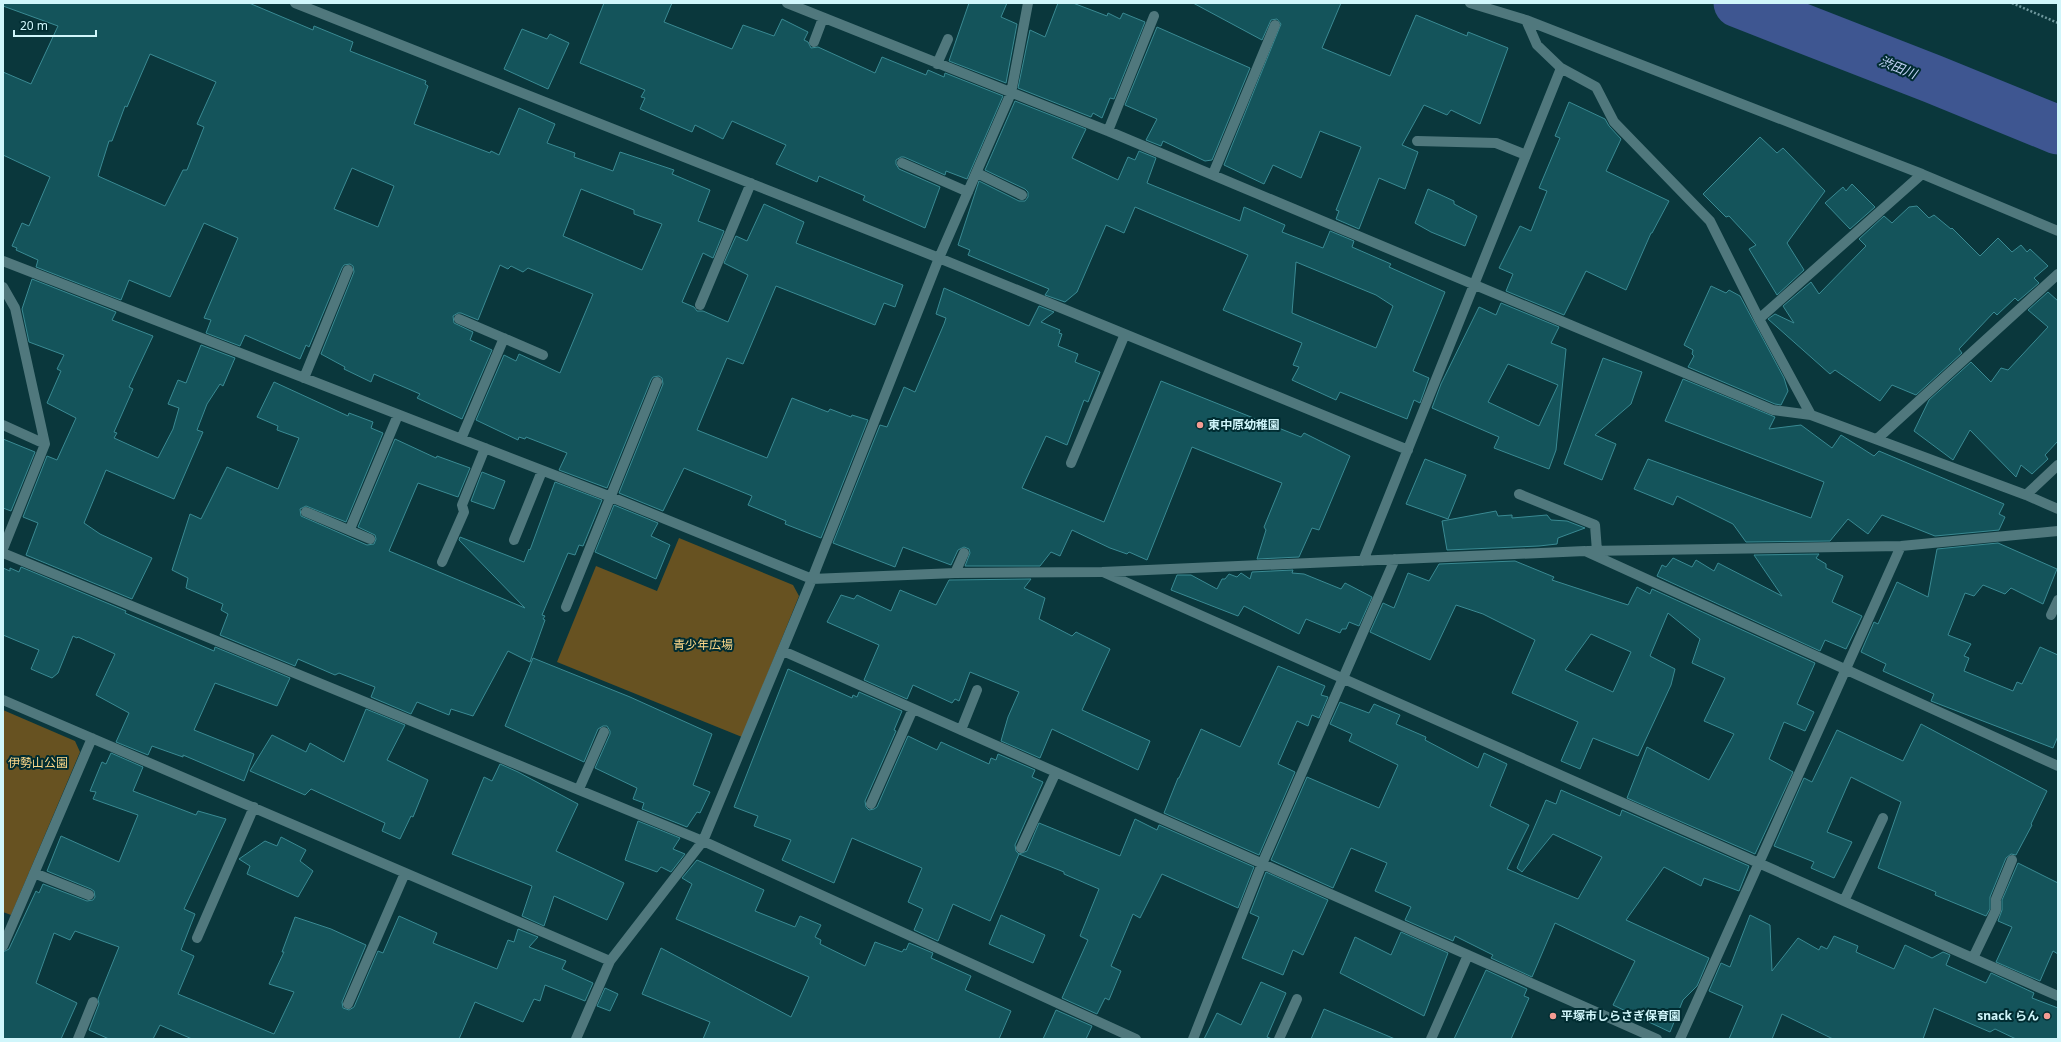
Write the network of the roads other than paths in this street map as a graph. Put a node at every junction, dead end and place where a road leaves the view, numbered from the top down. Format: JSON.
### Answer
{"nodes":[{"id":1,"x":295,"y":3,"type":"edge"},
{"id":2,"x":787,"y":3,"type":"edge"},
{"id":3,"x":1028,"y":3,"type":"edge"},
{"id":4,"x":1470,"y":3,"type":"edge"},
{"id":5,"x":1154,"y":16,"type":"dead end"},
{"id":6,"x":823,"y":18,"type":"junction"},
{"id":7,"x":1526,"y":20,"type":"junction"},
{"id":8,"x":1275,"y":25,"type":"dead end"},
{"id":9,"x":948,"y":40,"type":"dead end"},
{"id":10,"x":814,"y":42,"type":"dead end"},
{"id":11,"x":937,"y":64,"type":"junction"},
{"id":12,"x":1561,"y":68,"type":"junction"},
{"id":13,"x":1011,"y":93,"type":"junction"},
{"id":14,"x":1108,"y":131,"type":"junction"},
{"id":15,"x":1416,"y":141,"type":"dead end"},
{"id":16,"x":1526,"y":155,"type":"junction"},
{"id":17,"x":902,"y":163,"type":"dead end"},
{"id":18,"x":977,"y":173,"type":"junction"},
{"id":19,"x":1213,"y":174,"type":"junction"},
{"id":20,"x":1922,"y":174,"type":"junction"},
{"id":21,"x":751,"y":183,"type":"junction"},
{"id":22,"x":968,"y":192,"type":"junction"},
{"id":23,"x":1022,"y":194,"type":"dead end"},
{"id":24,"x":2058,"y":231,"type":"edge"},
{"id":25,"x":939,"y":258,"type":"junction"},
{"id":26,"x":3,"y":261,"type":"edge"},
{"id":27,"x":348,"y":270,"type":"dead end"},
{"id":28,"x":2058,"y":274,"type":"edge"},
{"id":29,"x":1474,"y":283,"type":"junction"},
{"id":30,"x":3,"y":287,"type":"edge"},
{"id":31,"x":700,"y":305,"type":"dead end"},
{"id":32,"x":1759,"y":318,"type":"junction"},
{"id":33,"x":459,"y":319,"type":"dead end"},
{"id":34,"x":1125,"y":334,"type":"junction"},
{"id":35,"x":504,"y":338,"type":"junction"},
{"id":36,"x":543,"y":355,"type":"dead end"},
{"id":37,"x":304,"y":378,"type":"junction"},
{"id":38,"x":657,"y":382,"type":"dead end"},
{"id":39,"x":398,"y":415,"type":"junction"},
{"id":40,"x":1811,"y":415,"type":"junction"},
{"id":41,"x":3,"y":425,"type":"edge"},
{"id":42,"x":461,"y":439,"type":"junction"},
{"id":43,"x":1877,"y":439,"type":"junction"},
{"id":44,"x":45,"y":444,"type":"junction"},
{"id":45,"x":485,"y":448,"type":"junction"},
{"id":46,"x":1408,"y":450,"type":"junction"},
{"id":47,"x":1071,"y":463,"type":"dead end"},
{"id":48,"x":2058,"y":465,"type":"edge"},
{"id":49,"x":542,"y":471,"type":"junction"},
{"id":50,"x":1519,"y":494,"type":"dead end"},
{"id":51,"x":2026,"y":495,"type":"junction"},
{"id":52,"x":611,"y":497,"type":"junction"},
{"id":53,"x":2058,"y":509,"type":"edge"},
{"id":54,"x":306,"y":512,"type":"dead end"},
{"id":55,"x":350,"y":529,"type":"junction"},
{"id":56,"x":2058,"y":531,"type":"edge"},
{"id":57,"x":370,"y":539,"type":"dead end"},
{"id":58,"x":514,"y":540,"type":"dead end"},
{"id":59,"x":1901,"y":546,"type":"junction"},
{"id":60,"x":3,"y":549,"type":"edge"},
{"id":61,"x":1585,"y":551,"type":"junction"},
{"id":62,"x":1597,"y":551,"type":"junction"},
{"id":63,"x":3,"y":553,"type":"edge"},
{"id":64,"x":964,"y":553,"type":"dead end"},
{"id":65,"x":1395,"y":559,"type":"junction"},
{"id":66,"x":1363,"y":561,"type":"junction"},
{"id":67,"x":442,"y":562,"type":"dead end"},
{"id":68,"x":1102,"y":572,"type":"junction"},
{"id":69,"x":955,"y":573,"type":"junction"},
{"id":70,"x":812,"y":579,"type":"junction"},
{"id":71,"x":2058,"y":600,"type":"edge"},
{"id":72,"x":566,"y":607,"type":"dead end"},
{"id":73,"x":2051,"y":615,"type":"dead end"},
{"id":74,"x":783,"y":651,"type":"junction"},
{"id":75,"x":1845,"y":671,"type":"junction"},
{"id":76,"x":1342,"y":679,"type":"junction"},
{"id":77,"x":977,"y":690,"type":"dead end"},
{"id":78,"x":3,"y":700,"type":"edge"},
{"id":79,"x":914,"y":709,"type":"junction"},
{"id":80,"x":961,"y":730,"type":"junction"},
{"id":81,"x":604,"y":732,"type":"dead end"},
{"id":82,"x":92,"y":738,"type":"junction"},
{"id":83,"x":2058,"y":766,"type":"edge"},
{"id":84,"x":1056,"y":772,"type":"junction"},
{"id":85,"x":579,"y":789,"type":"junction"},
{"id":86,"x":871,"y":804,"type":"dead end"},
{"id":87,"x":254,"y":807,"type":"junction"},
{"id":88,"x":1882,"y":818,"type":"dead end"},
{"id":89,"x":703,"y":841,"type":"junction"},
{"id":90,"x":1021,"y":848,"type":"dead end"},
{"id":91,"x":2012,"y":860,"type":"dead end"},
{"id":92,"x":1759,"y":863,"type":"junction"},
{"id":93,"x":1262,"y":864,"type":"junction"},
{"id":94,"x":34,"y":873,"type":"junction"},
{"id":95,"x":405,"y":873,"type":"junction"},
{"id":96,"x":89,"y":895,"type":"dead end"},
{"id":97,"x":1844,"y":901,"type":"junction"},
{"id":98,"x":198,"y":938,"type":"dead end"},
{"id":99,"x":3,"y":946,"type":"edge"},
{"id":100,"x":1468,"y":955,"type":"junction"},
{"id":101,"x":1974,"y":958,"type":"junction"},
{"id":102,"x":610,"y":961,"type":"junction"},
{"id":103,"x":2058,"y":996,"type":"edge"},
{"id":104,"x":1297,"y":999,"type":"dead end"},
{"id":105,"x":94,"y":1002,"type":"dead end"},
{"id":106,"x":348,"y":1004,"type":"dead end"},
{"id":107,"x":578,"y":1038,"type":"edge"},
{"id":108,"x":78,"y":1039,"type":"edge"},
{"id":109,"x":1136,"y":1039,"type":"edge"},
{"id":110,"x":1193,"y":1039,"type":"edge"},
{"id":111,"x":1279,"y":1039,"type":"edge"},
{"id":112,"x":1431,"y":1039,"type":"edge"},
{"id":113,"x":1656,"y":1039,"type":"edge"},
{"id":114,"x":1680,"y":1039,"type":"edge"}],
"edges":[{"from":1,"to":21,"type":"street"},
{"from":2,"to":6,"type":"street"},
{"from":3,"to":13,"type":"street"},
{"from":4,"to":7,"type":"street"},
{"from":5,"to":14,"type":"street"},
{"from":6,"to":10,"type":"street"},
{"from":6,"to":11,"type":"street"},
{"from":7,"to":12,"type":"street"},
{"from":7,"to":20,"type":"street"},
{"from":8,"to":19,"type":"street"},
{"from":9,"to":11,"type":"street"},
{"from":11,"to":13,"type":"street"},
{"from":12,"to":16,"type":"street"},
{"from":12,"to":32,"type":"street"},
{"from":13,"to":14,"type":"street"},
{"from":13,"to":18,"type":"street"},
{"from":14,"to":19,"type":"street"},
{"from":15,"to":16,"type":"street"},
{"from":16,"to":29,"type":"street"},
{"from":17,"to":22,"type":"street"},
{"from":18,"to":22,"type":"street"},
{"from":18,"to":23,"type":"street"},
{"from":19,"to":29,"type":"street"},
{"from":20,"to":24,"type":"street"},
{"from":20,"to":32,"type":"street"},
{"from":21,"to":25,"type":"street"},
{"from":21,"to":31,"type":"street"},
{"from":22,"to":25,"type":"street"},
{"from":25,"to":34,"type":"street"},
{"from":25,"to":70,"type":"street"},
{"from":26,"to":37,"type":"street"},
{"from":27,"to":37,"type":"street"},
{"from":28,"to":43,"type":"street"},
{"from":29,"to":40,"type":"street"},
{"from":29,"to":46,"type":"street"},
{"from":30,"to":44,"type":"street"},
{"from":32,"to":40,"type":"street"},
{"from":33,"to":35,"type":"street"},
{"from":34,"to":46,"type":"street"},
{"from":34,"to":47,"type":"street"},
{"from":35,"to":36,"type":"street"},
{"from":35,"to":42,"type":"street"},
{"from":37,"to":39,"type":"street"},
{"from":38,"to":52,"type":"street"},
{"from":39,"to":42,"type":"street"},
{"from":39,"to":55,"type":"street"},
{"from":40,"to":43,"type":"street"},
{"from":41,"to":44,"type":"street"},
{"from":42,"to":45,"type":"street"},
{"from":43,"to":51,"type":"street"},
{"from":44,"to":60,"type":"street"},
{"from":45,"to":49,"type":"street"},
{"from":45,"to":67,"type":"street"},
{"from":46,"to":66,"type":"street"},
{"from":48,"to":51,"type":"street"},
{"from":49,"to":52,"type":"street"},
{"from":49,"to":58,"type":"street"},
{"from":50,"to":62,"type":"street"},
{"from":51,"to":53,"type":"street"},
{"from":52,"to":70,"type":"street"},
{"from":52,"to":72,"type":"street"},
{"from":54,"to":55,"type":"street"},
{"from":55,"to":57,"type":"street"},
{"from":56,"to":59,"type":"street"},
{"from":59,"to":62,"type":"street"},
{"from":59,"to":75,"type":"street"},
{"from":61,"to":62,"type":"street"},
{"from":61,"to":65,"type":"street"},
{"from":61,"to":75,"type":"street"},
{"from":63,"to":85,"type":"street"},
{"from":64,"to":69,"type":"street"},
{"from":65,"to":66,"type":"street"},
{"from":65,"to":76,"type":"street"},
{"from":66,"to":68,"type":"street"},
{"from":68,"to":69,"type":"street"},
{"from":68,"to":76,"type":"street"},
{"from":69,"to":70,"type":"street"},
{"from":70,"to":74,"type":"street"},
{"from":71,"to":73,"type":"street"},
{"from":74,"to":79,"type":"street"},
{"from":74,"to":89,"type":"street"},
{"from":75,"to":83,"type":"street"},
{"from":75,"to":92,"type":"street"},
{"from":76,"to":92,"type":"street"},
{"from":76,"to":93,"type":"street"},
{"from":77,"to":80,"type":"street"},
{"from":78,"to":82,"type":"street"},
{"from":79,"to":80,"type":"street"},
{"from":79,"to":86,"type":"street"},
{"from":80,"to":84,"type":"street"},
{"from":81,"to":85,"type":"street"},
{"from":82,"to":87,"type":"street"},
{"from":82,"to":94,"type":"street"},
{"from":84,"to":90,"type":"street"},
{"from":84,"to":93,"type":"street"},
{"from":85,"to":89,"type":"street"},
{"from":87,"to":95,"type":"street"},
{"from":87,"to":98,"type":"street"},
{"from":88,"to":97,"type":"street"},
{"from":89,"to":102,"type":"street"},
{"from":89,"to":109,"type":"street"},
{"from":91,"to":101,"type":"street"},
{"from":92,"to":97,"type":"street"},
{"from":92,"to":114,"type":"street"},
{"from":93,"to":100,"type":"street"},
{"from":93,"to":110,"type":"street"},
{"from":94,"to":96,"type":"street"},
{"from":94,"to":99,"type":"street"},
{"from":95,"to":102,"type":"street"},
{"from":95,"to":106,"type":"street"},
{"from":97,"to":101,"type":"street"},
{"from":100,"to":112,"type":"street"},
{"from":100,"to":113,"type":"street"},
{"from":101,"to":103,"type":"street"},
{"from":102,"to":107,"type":"street"},
{"from":104,"to":111,"type":"street"},
{"from":105,"to":108,"type":"street"}]}
